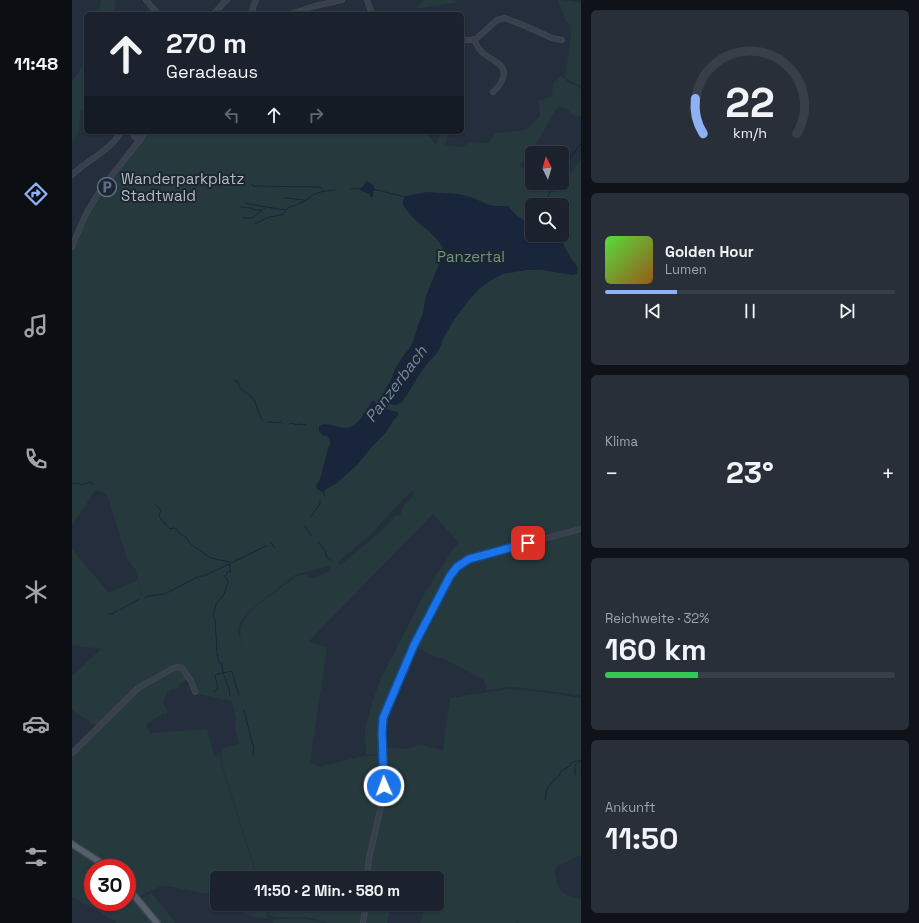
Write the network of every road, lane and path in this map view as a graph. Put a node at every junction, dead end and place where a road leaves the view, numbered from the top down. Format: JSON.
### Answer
{"nodes":[{"id":1,"x":146,"y":0,"type":"edge"},
{"id":2,"x":256,"y":0,"type":"edge"},
{"id":3,"x":342,"y":0,"type":"edge"},
{"id":4,"x":367,"y":0,"type":"edge"},
{"id":5,"x":224,"y":1,"type":"edge"},
{"id":6,"x":325,"y":2,"type":"edge"},
{"id":7,"x":156,"y":12,"type":"edge"},
{"id":8,"x":216,"y":12,"type":"edge"},
{"id":9,"x":252,"y":12,"type":"edge"},
{"id":10,"x":295,"y":12,"type":"edge"},
{"id":11,"x":371,"y":12,"type":"edge"},
{"id":12,"x":474,"y":39,"type":"junction"},
{"id":13,"x":464,"y":40,"type":"edge"},
{"id":14,"x":562,"y":40,"type":"dead end"},
{"id":15,"x":493,"y":92,"type":"dead end"},
{"id":16,"x":120,"y":134,"type":"edge"},
{"id":17,"x":133,"y":134,"type":"edge"},
{"id":18,"x":144,"y":134,"type":"edge"},
{"id":19,"x":140,"y":141,"type":"junction"},
{"id":20,"x":72,"y":175,"type":"edge"},
{"id":21,"x":72,"y":247,"type":"edge"},
{"id":22,"x":581,"y":529,"type":"edge"},
{"id":23,"x":195,"y":692,"type":"dead end"},
{"id":24,"x":72,"y":753,"type":"edge"},
{"id":25,"x":72,"y":844,"type":"edge"},
{"id":26,"x":95,"y":859,"type":"edge"},
{"id":27,"x":368,"y":871,"type":"edge"},
{"id":28,"x":136,"y":898,"type":"edge"},
{"id":29,"x":365,"y":911,"type":"edge"},
{"id":30,"x":157,"y":923,"type":"edge"},
{"id":31,"x":363,"y":923,"type":"edge"}],
"edges":[{"from":1,"to":7,"type":"street"},
{"from":2,"to":9,"type":"street"},
{"from":3,"to":6,"type":"street"},
{"from":4,"to":11,"type":"street"},
{"from":5,"to":8,"type":"street"},
{"from":6,"to":10,"type":"street"},
{"from":12,"to":13,"type":"street"},
{"from":12,"to":14,"type":"street"},
{"from":12,"to":15,"type":"street"},
{"from":16,"to":20,"type":"street"},
{"from":17,"to":19,"type":"street"},
{"from":18,"to":19,"type":"street"},
{"from":19,"to":21,"type":"street"},
{"from":22,"to":27,"type":"street"},
{"from":23,"to":24,"type":"street"},
{"from":25,"to":26,"type":"main road"},
{"from":28,"to":30,"type":"main road"},
{"from":29,"to":31,"type":"street"}]}
